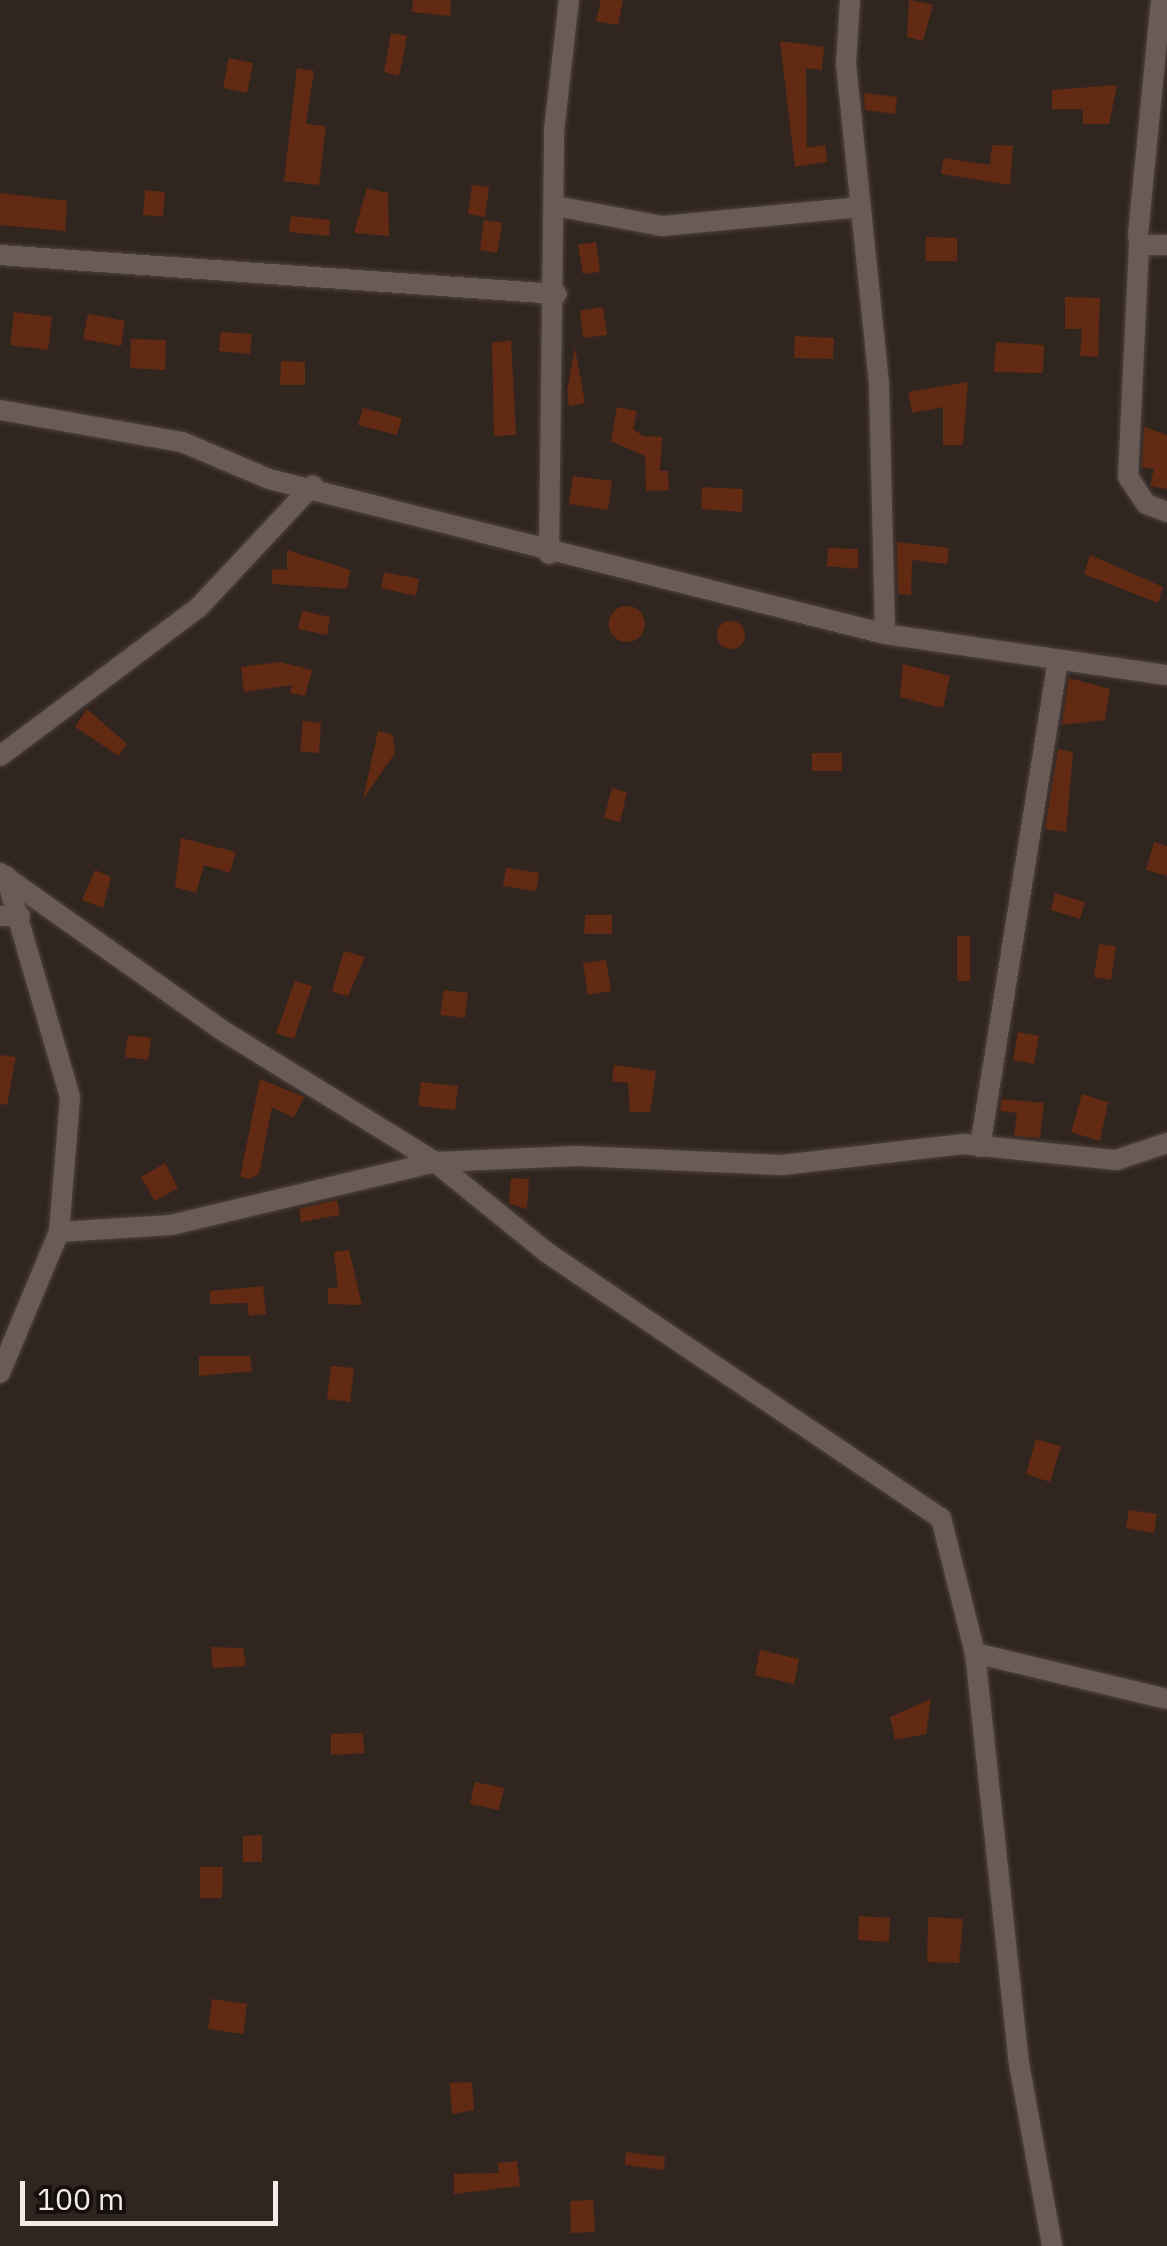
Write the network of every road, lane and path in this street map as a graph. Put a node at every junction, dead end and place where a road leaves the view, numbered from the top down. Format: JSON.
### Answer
{"nodes":[{"id":1,"x":570,"y":0,"type":"edge"},
{"id":2,"x":850,"y":0,"type":"edge"},
{"id":3,"x":1161,"y":0,"type":"edge"},
{"id":4,"x":1157,"y":71,"type":"edge"},
{"id":5,"x":555,"y":206,"type":"junction"},
{"id":6,"x":861,"y":207,"type":"junction"},
{"id":7,"x":1139,"y":245,"type":"junction"},
{"id":8,"x":1167,"y":246,"type":"edge"},
{"id":9,"x":0,"y":256,"type":"edge"},
{"id":10,"x":557,"y":294,"type":"junction"},
{"id":11,"x":0,"y":410,"type":"edge"},
{"id":12,"x":313,"y":485,"type":"junction"},
{"id":13,"x":1167,"y":512,"type":"edge"},
{"id":14,"x":548,"y":554,"type":"junction"},
{"id":15,"x":885,"y":634,"type":"junction"},
{"id":16,"x":1058,"y":660,"type":"junction"},
{"id":17,"x":1167,"y":675,"type":"edge"},
{"id":18,"x":0,"y":756,"type":"edge"},
{"id":19,"x":3,"y":874,"type":"edge"},
{"id":20,"x":10,"y":916,"type":"edge"},
{"id":21,"x":1167,"y":1143,"type":"edge"},
{"id":22,"x":980,"y":1147,"type":"junction"},
{"id":23,"x":435,"y":1162,"type":"junction"},
{"id":24,"x":60,"y":1232,"type":"junction"},
{"id":25,"x":0,"y":1372,"type":"edge"},
{"id":26,"x":975,"y":1653,"type":"junction"},
{"id":27,"x":1167,"y":1699,"type":"edge"},
{"id":28,"x":1052,"y":2246,"type":"edge"}],
"edges":[{"from":1,"to":5,"type":"street"},
{"from":2,"to":6,"type":"street"},
{"from":3,"to":4,"type":"street"},
{"from":4,"to":7,"type":"street"},
{"from":5,"to":6,"type":"street"},
{"from":5,"to":10,"type":"street"},
{"from":6,"to":15,"type":"street"},
{"from":7,"to":8,"type":"street"},
{"from":7,"to":13,"type":"street"},
{"from":9,"to":10,"type":"street"},
{"from":10,"to":14,"type":"street"},
{"from":11,"to":12,"type":"street"},
{"from":12,"to":14,"type":"street"},
{"from":12,"to":18,"type":"street"},
{"from":14,"to":15,"type":"street"},
{"from":15,"to":16,"type":"street"},
{"from":16,"to":17,"type":"street"},
{"from":16,"to":22,"type":"street"},
{"from":19,"to":20,"type":"street"},
{"from":19,"to":23,"type":"street"},
{"from":20,"to":24,"type":"street"},
{"from":21,"to":22,"type":"street"},
{"from":22,"to":23,"type":"street"},
{"from":23,"to":24,"type":"street"},
{"from":23,"to":26,"type":"street"},
{"from":24,"to":25,"type":"street"},
{"from":26,"to":27,"type":"street"},
{"from":26,"to":28,"type":"street"}]}
